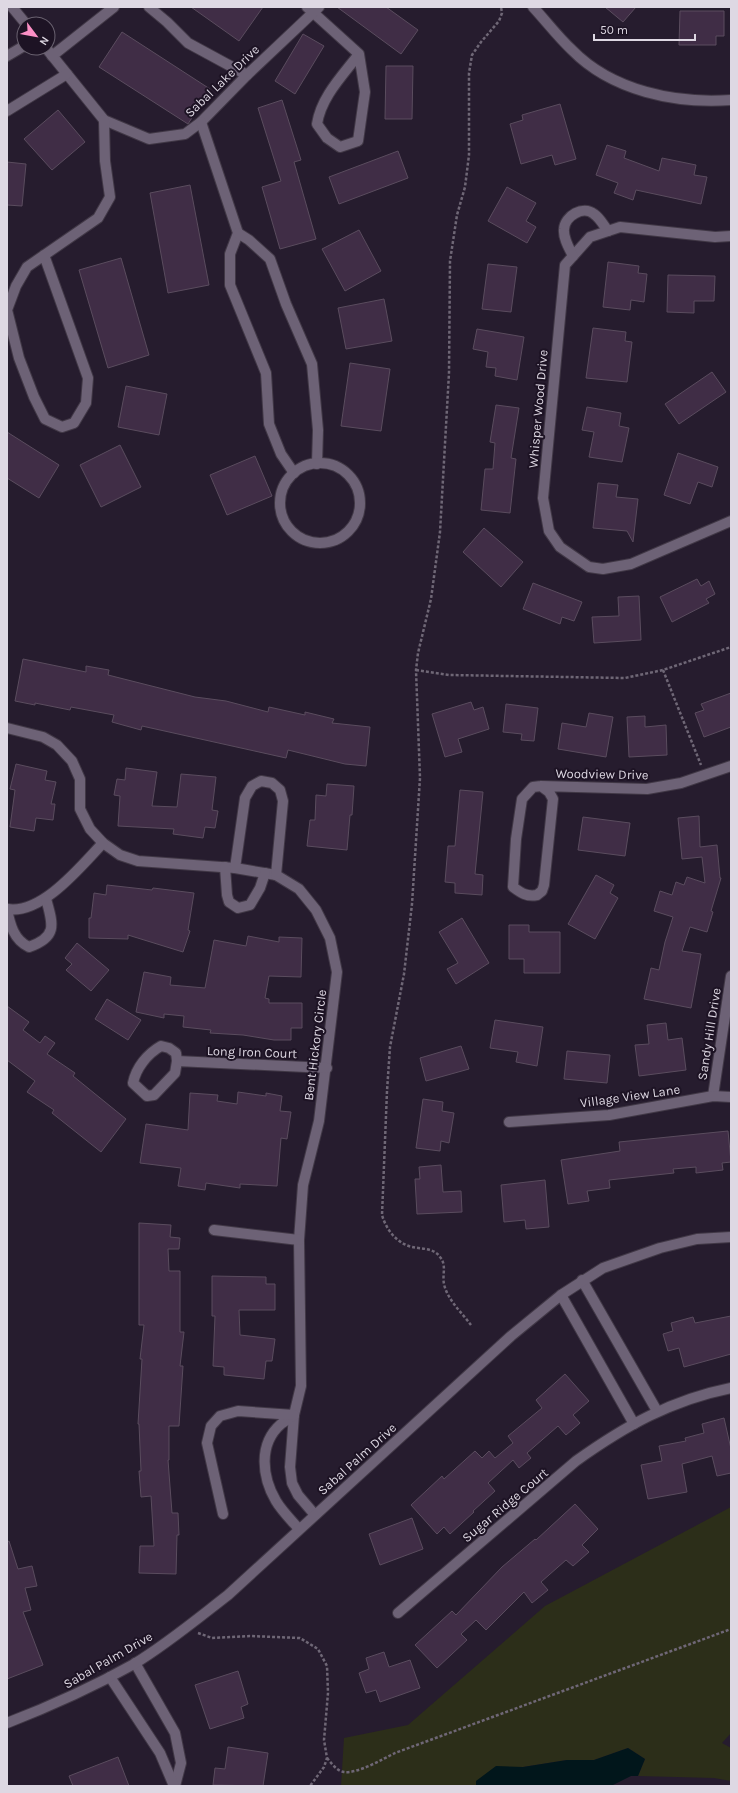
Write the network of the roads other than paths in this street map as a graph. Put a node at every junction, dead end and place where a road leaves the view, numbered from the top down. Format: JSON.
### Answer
{"nodes":[{"id":1,"x":12,"y":7,"type":"edge"},
{"id":2,"x":114,"y":7,"type":"edge"},
{"id":3,"x":149,"y":7,"type":"edge"},
{"id":4,"x":533,"y":7,"type":"edge"},
{"id":5,"x":313,"y":9,"type":"edge"},
{"id":6,"x":19,"y":16,"type":"edge"},
{"id":7,"x":16,"y":51,"type":"edge"},
{"id":8,"x":56,"y":53,"type":"edge"},
{"id":9,"x":359,"y":54,"type":"junction"},
{"id":10,"x":7,"y":56,"type":"edge"},
{"id":11,"x":52,"y":56,"type":"edge"},
{"id":12,"x":67,"y":74,"type":"junction"},
{"id":13,"x":247,"y":75,"type":"junction"},
{"id":14,"x":731,"y":100,"type":"edge"},
{"id":15,"x":7,"y":112,"type":"edge"},
{"id":16,"x":104,"y":120,"type":"junction"},
{"id":17,"x":200,"y":122,"type":"junction"},
{"id":18,"x":608,"y":231,"type":"junction"},
{"id":19,"x":238,"y":233,"type":"junction"},
{"id":20,"x":731,"y":236,"type":"edge"},
{"id":21,"x":44,"y":255,"type":"junction"},
{"id":22,"x":573,"y":256,"type":"junction"},
{"id":23,"x":317,"y":464,"type":"junction"},
{"id":24,"x":294,"y":473,"type":"junction"},
{"id":25,"x":731,"y":521,"type":"edge"},
{"id":26,"x":7,"y":728,"type":"edge"},
{"id":27,"x":731,"y":766,"type":"edge"},
{"id":28,"x":541,"y":786,"type":"junction"},
{"id":29,"x":103,"y":843,"type":"junction"},
{"id":30,"x":225,"y":867,"type":"junction"},
{"id":31,"x":235,"y":868,"type":"junction"},
{"id":32,"x":265,"y":873,"type":"junction"},
{"id":33,"x":276,"y":875,"type":"junction"},
{"id":34,"x":46,"y":899,"type":"junction"},
{"id":35,"x":7,"y":909,"type":"edge"},
{"id":36,"x":731,"y":976,"type":"edge"},
{"id":37,"x":177,"y":1062,"type":"junction"},
{"id":38,"x":327,"y":1068,"type":"junction"},
{"id":39,"x":713,"y":1096,"type":"junction"},
{"id":40,"x":731,"y":1097,"type":"edge"},
{"id":41,"x":509,"y":1122,"type":"dead end"},
{"id":42,"x":214,"y":1230,"type":"dead end"},
{"id":43,"x":731,"y":1236,"type":"edge"},
{"id":44,"x":299,"y":1240,"type":"junction"},
{"id":45,"x":582,"y":1280,"type":"junction"},
{"id":46,"x":561,"y":1295,"type":"junction"},
{"id":47,"x":731,"y":1388,"type":"edge"},
{"id":48,"x":657,"y":1411,"type":"junction"},
{"id":49,"x":294,"y":1416,"type":"junction"},
{"id":50,"x":634,"y":1424,"type":"junction"},
{"id":51,"x":223,"y":1514,"type":"dead end"},
{"id":52,"x":315,"y":1515,"type":"junction"},
{"id":53,"x":299,"y":1529,"type":"junction"},
{"id":54,"x":398,"y":1613,"type":"dead end"},
{"id":55,"x":135,"y":1663,"type":"junction"},
{"id":56,"x":110,"y":1677,"type":"junction"},
{"id":57,"x":7,"y":1724,"type":"edge"},
{"id":58,"x":175,"y":1786,"type":"edge"}],
"edges":[{"from":1,"to":6,"type":"street"},
{"from":2,"to":8,"type":"street"},
{"from":3,"to":13,"type":"street"},
{"from":4,"to":14,"type":"street"},
{"from":5,"to":9,"type":"street"},
{"from":5,"to":13,"type":"street","name":"Sabal Lake Drive"},
{"from":7,"to":10,"type":"street"},
{"from":9,"to":9,"type":"street"},
{"from":11,"to":12,"type":"street","name":"Sabal Lake Drive"},
{"from":12,"to":15,"type":"street"},
{"from":12,"to":16,"type":"street","name":"Sabal Lake Drive"},
{"from":13,"to":17,"type":"street","name":"Sabal Lake Drive"},
{"from":16,"to":17,"type":"street","name":"Sabal Lake Drive"},
{"from":16,"to":21,"type":"street"},
{"from":17,"to":19,"type":"street"},
{"from":18,"to":20,"type":"street","name":"Whisper Wood Drive"},
{"from":18,"to":22,"type":"street","name":"Whisper Wood Drive"},
{"from":18,"to":22,"type":"street"},
{"from":19,"to":23,"type":"street"},
{"from":19,"to":24,"type":"street"},
{"from":21,"to":21,"type":"street"},
{"from":22,"to":25,"type":"street","name":"Whisper Wood Drive"},
{"from":23,"to":24,"type":"street"},
{"from":23,"to":24,"type":"street"},
{"from":26,"to":29,"type":"street","name":"Bent Hickory Circle"},
{"from":27,"to":28,"type":"street","name":"Woodview Drive"},
{"from":28,"to":28,"type":"street"},
{"from":29,"to":30,"type":"street","name":"Bent Hickory Circle"},
{"from":29,"to":34,"type":"street"},
{"from":30,"to":31,"type":"street","name":"Bent Hickory Circle"},
{"from":30,"to":32,"type":"street"},
{"from":31,"to":32,"type":"street","name":"Bent Hickory Circle"},
{"from":31,"to":33,"type":"street"},
{"from":32,"to":33,"type":"street","name":"Bent Hickory Circle"},
{"from":33,"to":38,"type":"street","name":"Bent Hickory Circle"},
{"from":34,"to":35,"type":"street"},
{"from":34,"to":35,"type":"street"},
{"from":36,"to":39,"type":"street","name":"Sandy Hill Drive"},
{"from":37,"to":37,"type":"street"},
{"from":37,"to":38,"type":"street","name":"Long Iron Court"},
{"from":38,"to":44,"type":"street","name":"Bent Hickory Circle"},
{"from":39,"to":40,"type":"street","name":"Village View Lane"},
{"from":39,"to":41,"type":"street","name":"Village View Lane"},
{"from":42,"to":44,"type":"street"},
{"from":43,"to":45,"type":"street","name":"Sabal Palm Drive"},
{"from":44,"to":49,"type":"street","name":"Bent Hickory Circle"},
{"from":45,"to":46,"type":"street","name":"Sabal Palm Drive"},
{"from":45,"to":48,"type":"street"},
{"from":46,"to":50,"type":"street"},
{"from":46,"to":52,"type":"street","name":"Sabal Palm Drive"},
{"from":47,"to":48,"type":"street","name":"Sugar Ridge Court"},
{"from":48,"to":50,"type":"street","name":"Sugar Ridge Court"},
{"from":49,"to":51,"type":"street"},
{"from":49,"to":52,"type":"street","name":"Bent Hickory Circle"},
{"from":49,"to":53,"type":"street"},
{"from":50,"to":54,"type":"street","name":"Sugar Ridge Court"},
{"from":52,"to":53,"type":"street","name":"Sabal Palm Drive"},
{"from":53,"to":55,"type":"street","name":"Sabal Palm Drive"},
{"from":55,"to":56,"type":"street","name":"Sabal Palm Drive"},
{"from":55,"to":58,"type":"street"},
{"from":56,"to":57,"type":"street","name":"Sabal Palm Drive"},
{"from":56,"to":58,"type":"street"}]}
